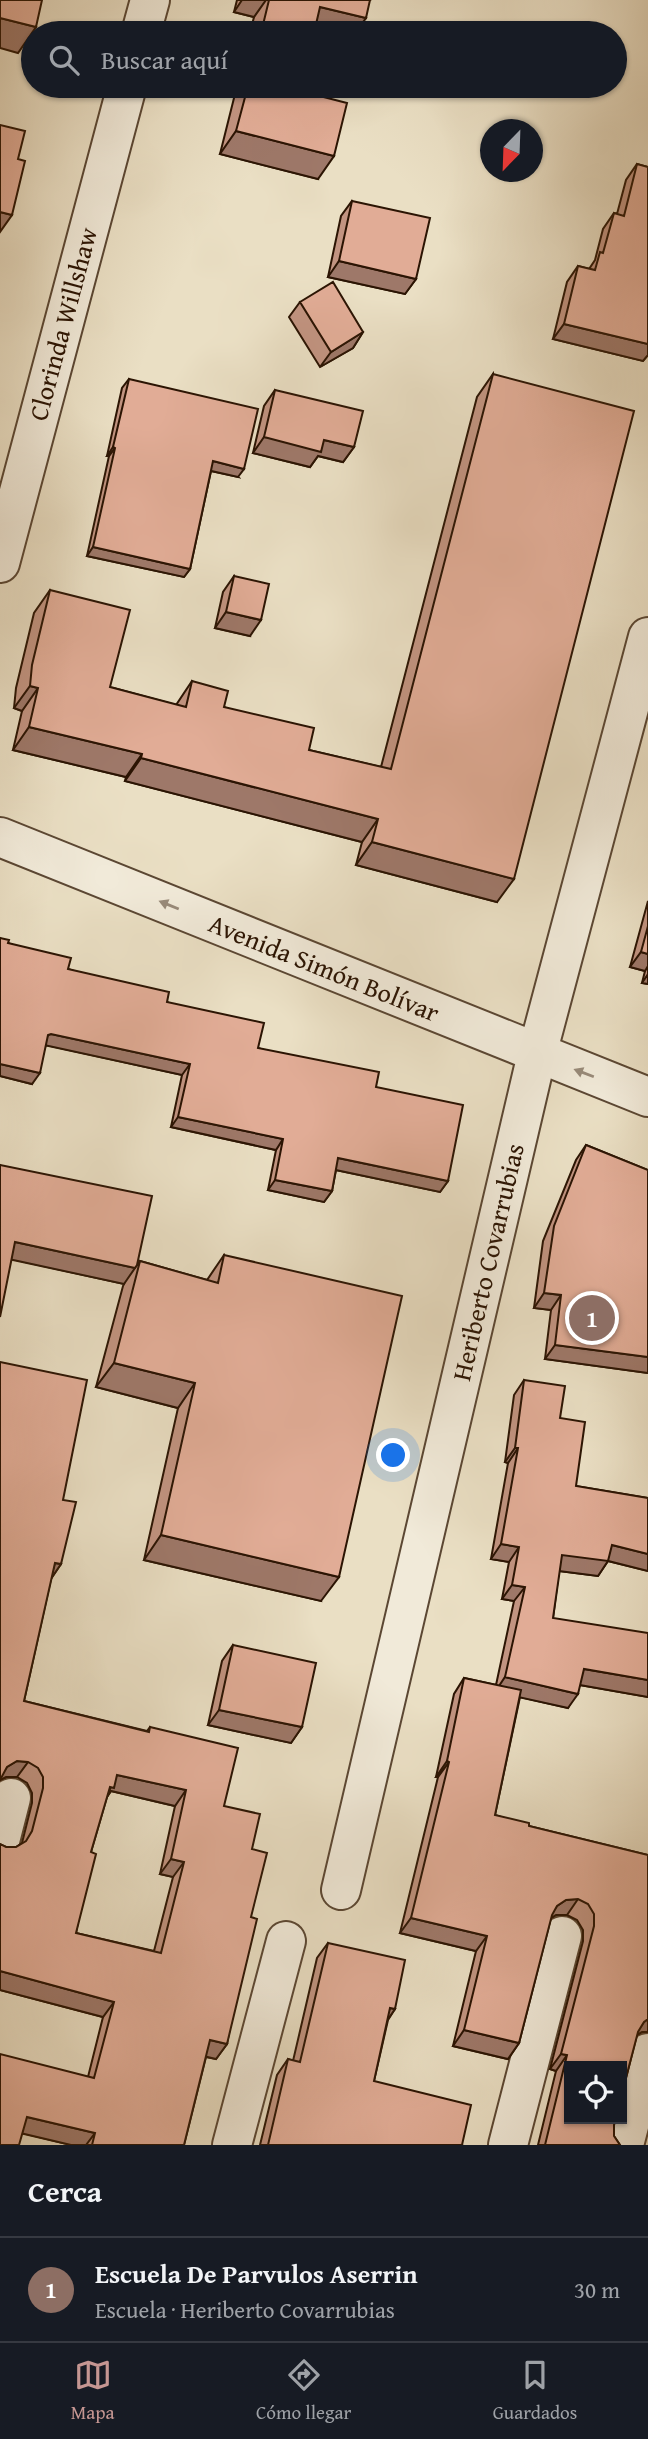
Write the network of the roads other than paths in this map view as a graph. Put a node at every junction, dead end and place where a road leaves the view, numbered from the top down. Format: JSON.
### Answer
{"nodes":[{"id":1,"x":150,"y":0,"type":"edge"},
{"id":2,"x":144,"y":21,"type":"edge"},
{"id":3,"x":124,"y":98,"type":"edge"},
{"id":4,"x":0,"y":563,"type":"edge"},
{"id":5,"x":648,"y":637,"type":"edge"},
{"id":6,"x":0,"y":837,"type":"edge"},
{"id":7,"x":537,"y":1054,"type":"junction"},
{"id":8,"x":648,"y":1097,"type":"edge"},
{"id":9,"x":12,"y":1798,"type":"dead end"},
{"id":10,"x":0,"y":1841,"type":"edge"},
{"id":11,"x":341,"y":1890,"type":"dead end"},
{"id":12,"x":562,"y":1936,"type":"dead end"},
{"id":13,"x":286,"y":1941,"type":"dead end"},
{"id":14,"x":648,"y":2053,"type":"edge"},
{"id":15,"x":232,"y":2145,"type":"edge"},
{"id":16,"x":508,"y":2145,"type":"edge"},
{"id":17,"x":624,"y":2145,"type":"edge"}],
"edges":[{"from":1,"to":2,"type":"street"},
{"from":3,"to":4,"type":"street","name":"Clorinda Willshaw"},
{"from":5,"to":7,"type":"street","name":"Heriberto Covarrubias"},
{"from":7,"to":6,"type":"street","name":"Avenida Simón Bolívar","one_way":true},
{"from":8,"to":7,"type":"street","name":"Avenida Simón Bolívar","one_way":true},
{"from":7,"to":11,"type":"street","name":"Heriberto Covarrubias"},
{"from":9,"to":10,"type":"street"},
{"from":12,"to":16,"type":"street"},
{"from":13,"to":15,"type":"street"},
{"from":14,"to":17,"type":"street"}]}
